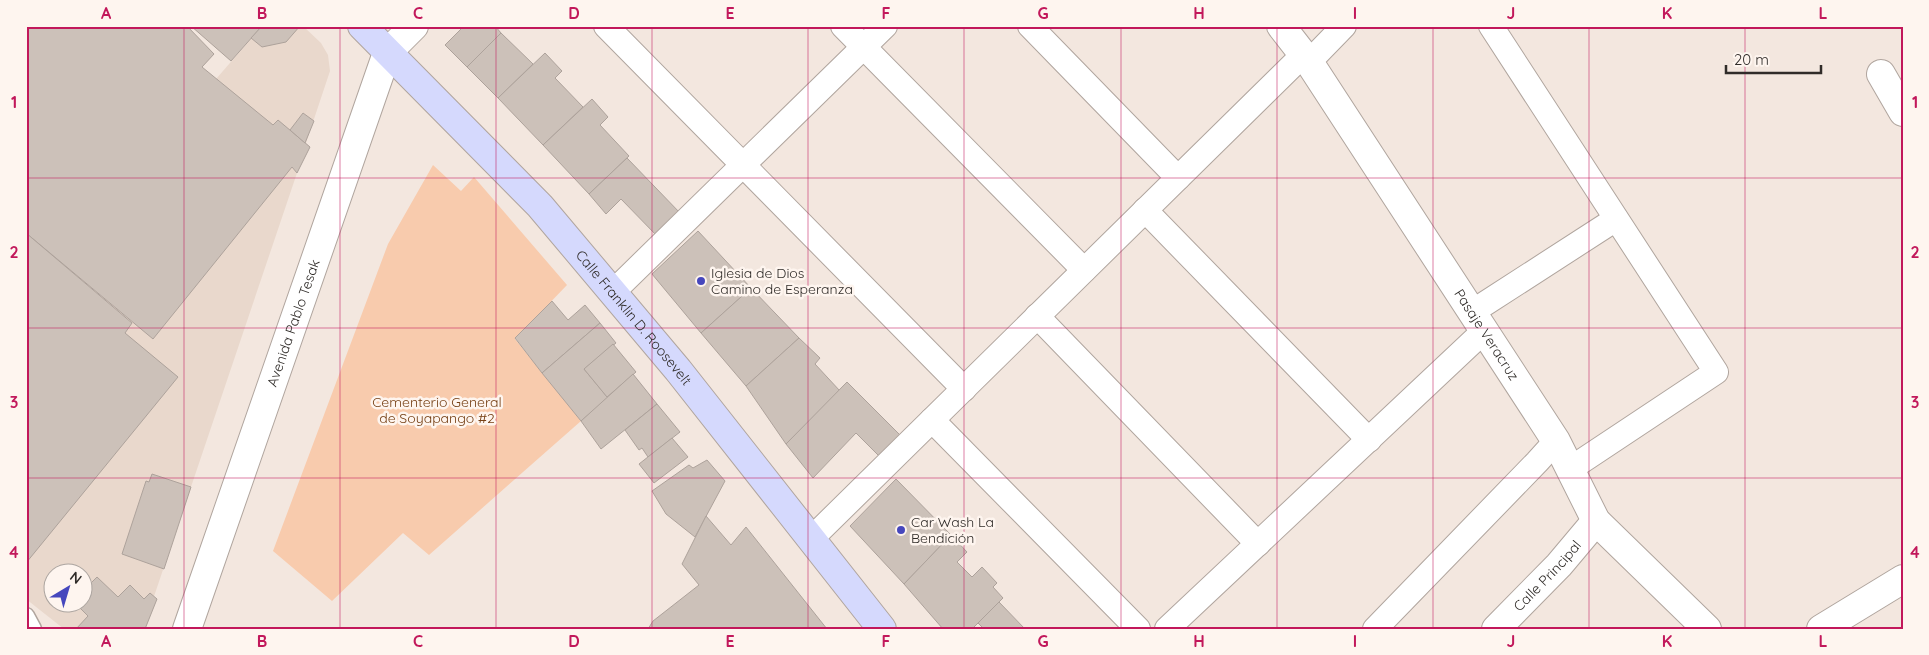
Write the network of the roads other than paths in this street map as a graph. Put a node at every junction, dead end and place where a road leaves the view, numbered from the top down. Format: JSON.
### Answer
{"nodes":[{"id":1,"x":362,"y":26,"type":"edge"},
{"id":2,"x":414,"y":26,"type":"edge"},
{"id":3,"x":606,"y":26,"type":"edge"},
{"id":4,"x":843,"y":26,"type":"edge"},
{"id":5,"x":885,"y":26,"type":"edge"},
{"id":6,"x":1030,"y":26,"type":"edge"},
{"id":7,"x":1281,"y":26,"type":"edge"},
{"id":8,"x":1344,"y":26,"type":"edge"},
{"id":9,"x":1491,"y":26,"type":"edge"},
{"id":10,"x":863,"y":47,"type":"junction"},
{"id":11,"x":388,"y":53,"type":"junction"},
{"id":12,"x":1306,"y":58,"type":"junction"},
{"id":13,"x":1881,"y":74,"type":"dead end"},
{"id":14,"x":1903,"y":112,"type":"edge"},
{"id":15,"x":743,"y":165,"type":"junction"},
{"id":16,"x":1178,"y":178,"type":"junction"},
{"id":17,"x":1145,"y":210,"type":"junction"},
{"id":18,"x":1616,"y":219,"type":"junction"},
{"id":19,"x":1084,"y":270,"type":"junction"},
{"id":20,"x":613,"y":292,"type":"junction"},
{"id":21,"x":1038,"y":316,"type":"junction"},
{"id":22,"x":1478,"y":322,"type":"junction"},
{"id":23,"x":964,"y":388,"type":"junction"},
{"id":24,"x":932,"y":420,"type":"junction"},
{"id":25,"x":1369,"y":440,"type":"junction"},
{"id":26,"x":1556,"y":441,"type":"junction"},
{"id":27,"x":1570,"y":469,"type":"junction"},
{"id":28,"x":1596,"y":521,"type":"junction"},
{"id":29,"x":811,"y":539,"type":"junction"},
{"id":30,"x":1258,"y":544,"type":"junction"},
{"id":31,"x":1903,"y":579,"type":"edge"},
{"id":32,"x":26,"y":616,"type":"edge"},
{"id":33,"x":33,"y":629,"type":"edge"},
{"id":34,"x":187,"y":629,"type":"edge"},
{"id":35,"x":882,"y":629,"type":"edge"},
{"id":36,"x":1138,"y":629,"type":"edge"},
{"id":37,"x":1167,"y":629,"type":"edge"},
{"id":38,"x":1375,"y":629,"type":"edge"},
{"id":39,"x":1496,"y":629,"type":"edge"},
{"id":40,"x":1707,"y":629,"type":"edge"},
{"id":41,"x":1821,"y":629,"type":"edge"}],
"edges":[{"from":1,"to":11,"type":"main road","name":"Calle Franklin D. Roosevelt"},
{"from":2,"to":11,"type":"street","name":"Avenida Pablo Tesak"},
{"from":3,"to":15,"type":"street"},
{"from":4,"to":10,"type":"street"},
{"from":5,"to":10,"type":"street"},
{"from":6,"to":16,"type":"street"},
{"from":7,"to":12,"type":"street","name":"Pasaje Veracruz"},
{"from":8,"to":12,"type":"street"},
{"from":9,"to":18,"type":"street"},
{"from":10,"to":15,"type":"street"},
{"from":10,"to":19,"type":"street"},
{"from":11,"to":20,"type":"main road","name":"Calle Franklin D. Roosevelt"},
{"from":11,"to":34,"type":"street","name":"Avenida Pablo Tesak"},
{"from":12,"to":16,"type":"street"},
{"from":12,"to":22,"type":"street","name":"Pasaje Veracruz"},
{"from":13,"to":14,"type":"street"},
{"from":15,"to":20,"type":"street"},
{"from":15,"to":23,"type":"street"},
{"from":16,"to":17,"type":"street"},
{"from":17,"to":19,"type":"street"},
{"from":17,"to":25,"type":"street"},
{"from":18,"to":22,"type":"street"},
{"from":18,"to":27,"type":"street"},
{"from":19,"to":21,"type":"street"},
{"from":20,"to":29,"type":"main road","name":"Calle Franklin D. Roosevelt"},
{"from":21,"to":23,"type":"street"},
{"from":21,"to":30,"type":"street"},
{"from":22,"to":25,"type":"street"},
{"from":22,"to":26,"type":"street","name":"Pasaje Veracruz"},
{"from":23,"to":24,"type":"street"},
{"from":24,"to":29,"type":"street"},
{"from":24,"to":36,"type":"street"},
{"from":25,"to":30,"type":"street"},
{"from":26,"to":27,"type":"street","name":"Pasaje Veracruz"},
{"from":26,"to":38,"type":"street"},
{"from":27,"to":28,"type":"street","name":"Pasaje Veracruz"},
{"from":28,"to":39,"type":"street","name":"Calle Principal"},
{"from":28,"to":40,"type":"street","name":"Pasaje Veracruz"},
{"from":29,"to":35,"type":"main road","name":"Calle Franklin D. Roosevelt"},
{"from":30,"to":37,"type":"street"},
{"from":31,"to":41,"type":"street"},
{"from":32,"to":33,"type":"lane"}]}
